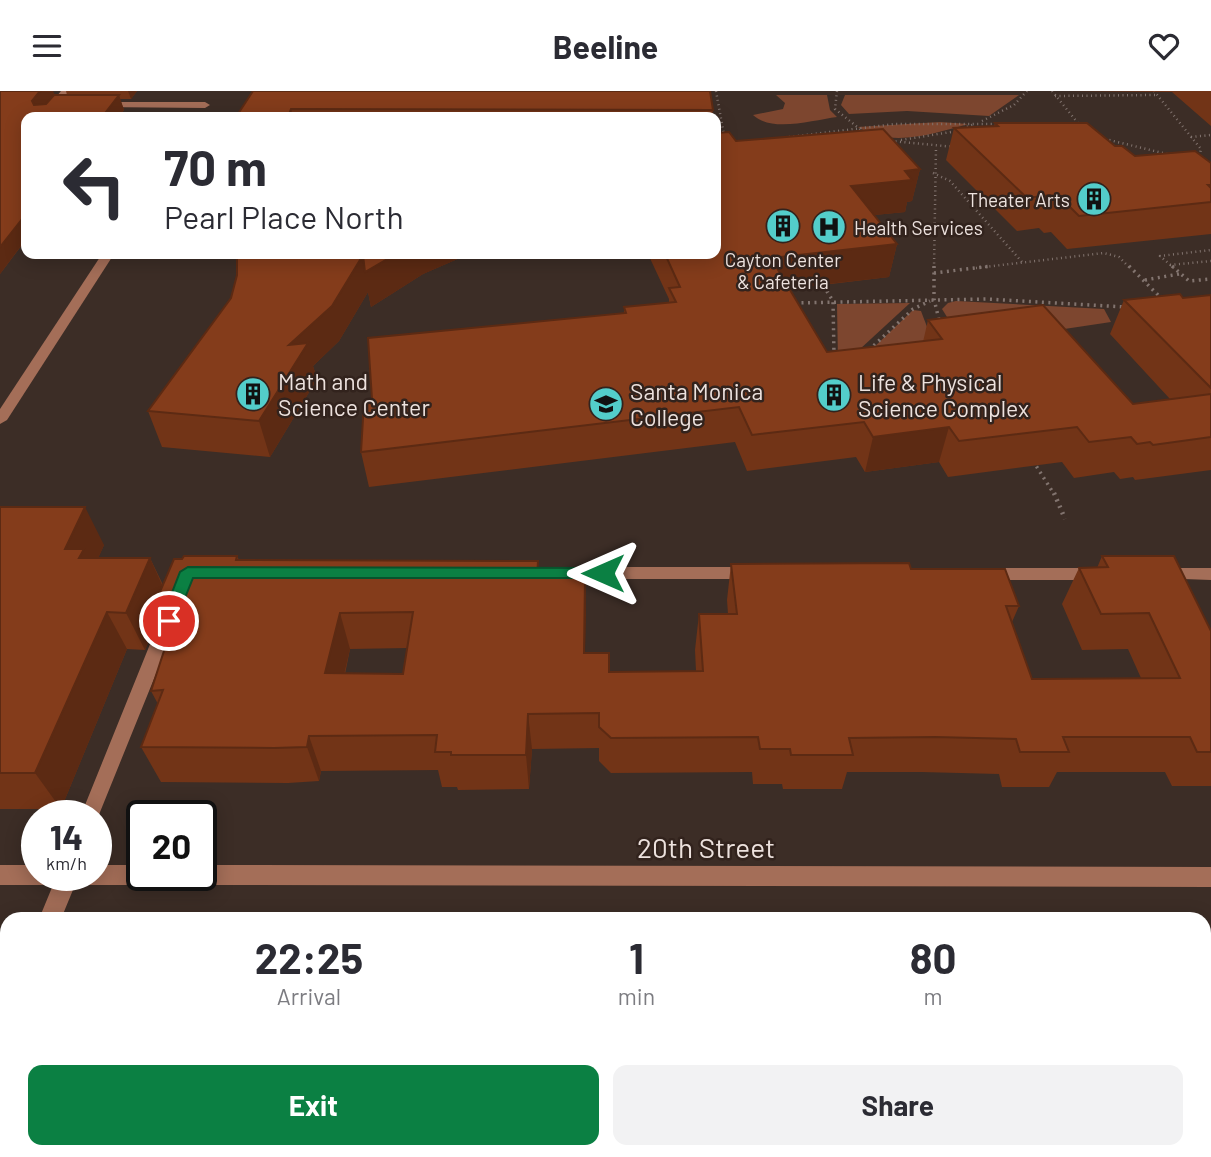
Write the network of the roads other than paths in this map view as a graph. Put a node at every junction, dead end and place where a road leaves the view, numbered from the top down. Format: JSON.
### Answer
{"nodes":[{"id":1,"x":66,"y":91,"type":"edge"},
{"id":2,"x":55,"y":104,"type":"junction"},
{"id":3,"x":68,"y":104,"type":"edge"},
{"id":4,"x":94,"y":105,"type":"edge"},
{"id":5,"x":49,"y":112,"type":"edge"},
{"id":6,"x":200,"y":112,"type":"edge"},
{"id":7,"x":105,"y":259,"type":"edge"},
{"id":8,"x":0,"y":420,"type":"edge"},
{"id":9,"x":506,"y":573,"type":"edge"},
{"id":10,"x":769,"y":573,"type":"edge"},
{"id":11,"x":962,"y":573,"type":"edge"},
{"id":12,"x":1114,"y":574,"type":"edge"},
{"id":13,"x":1142,"y":574,"type":"edge"},
{"id":14,"x":1211,"y":574,"type":"edge"},
{"id":15,"x":178,"y":598,"type":"edge"},
{"id":16,"x":98,"y":800,"type":"edge"},
{"id":17,"x":217,"y":874,"type":"edge"},
{"id":18,"x":0,"y":875,"type":"edge"},
{"id":19,"x":21,"y":875,"type":"edge"},
{"id":20,"x":1211,"y":877,"type":"edge"},
{"id":21,"x":61,"y":891,"type":"edge"},
{"id":22,"x":53,"y":912,"type":"edge"}],
"edges":[{"from":1,"to":2,"type":"street"},
{"from":2,"to":3,"type":"street"},
{"from":2,"to":5,"type":"street"},
{"from":4,"to":6,"type":"street"},
{"from":7,"to":8,"type":"street"},
{"from":9,"to":10,"type":"street"},
{"from":11,"to":12,"type":"street"},
{"from":13,"to":14,"type":"street"},
{"from":15,"to":16,"type":"street"},
{"from":17,"to":20,"type":"street","name":"20th Street"},
{"from":18,"to":19,"type":"street"},
{"from":21,"to":22,"type":"street"}]}
